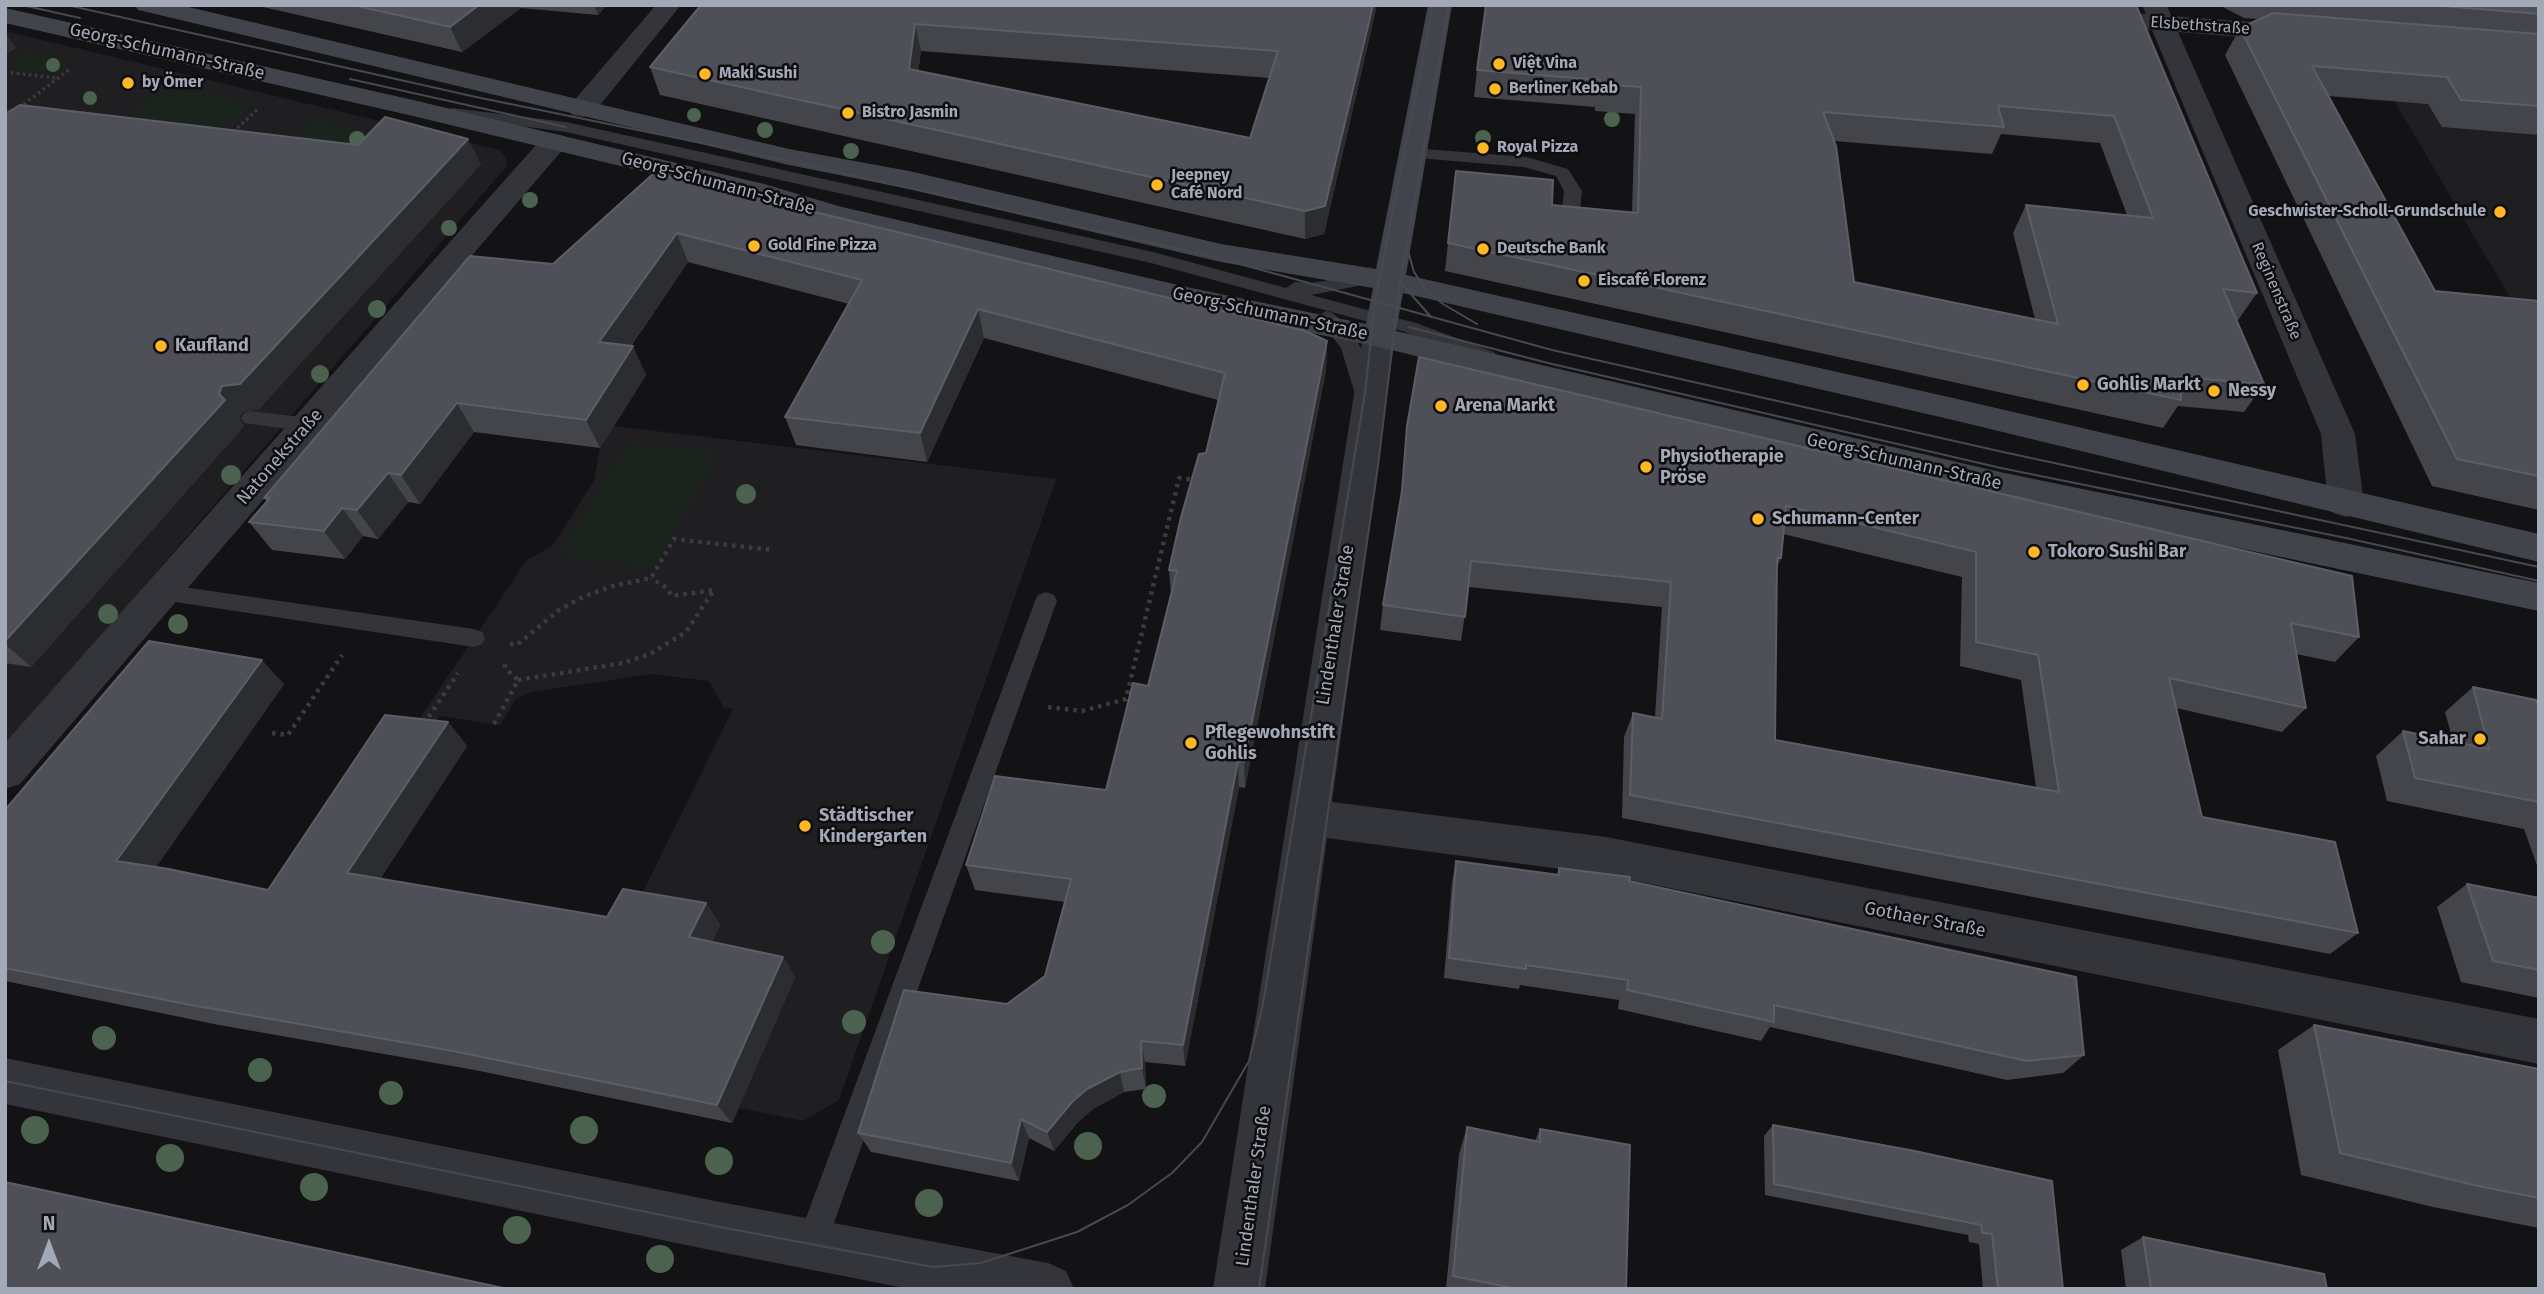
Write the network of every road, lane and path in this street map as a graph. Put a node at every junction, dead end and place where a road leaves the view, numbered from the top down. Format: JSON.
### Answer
{"nodes":[{"id":1,"x":147,"y":5,"type":"edge"},
{"id":2,"x":669,"y":5,"type":"edge"},
{"id":3,"x":1440,"y":5,"type":"edge"},
{"id":4,"x":2158,"y":14,"type":"edge"},
{"id":5,"x":5,"y":15,"type":"edge"},
{"id":6,"x":2063,"y":15,"type":"edge"},
{"id":7,"x":2322,"y":35,"type":"edge"},
{"id":8,"x":75,"y":64,"type":"dead end"},
{"id":9,"x":5,"y":72,"type":"edge"},
{"id":10,"x":58,"y":78,"type":"junction"},
{"id":11,"x":266,"y":102,"type":"dead end"},
{"id":12,"x":16,"y":111,"type":"edge"},
{"id":13,"x":567,"y":126,"type":"junction"},
{"id":14,"x":229,"y":136,"type":"edge"},
{"id":15,"x":1412,"y":153,"type":"junction"},
{"id":16,"x":1571,"y":210,"type":"edge"},
{"id":17,"x":1222,"y":253,"type":"junction"},
{"id":18,"x":1377,"y":279,"type":"junction"},
{"id":19,"x":1261,"y":285,"type":"junction"},
{"id":20,"x":1311,"y":289,"type":"junction"},
{"id":21,"x":1366,"y":330,"type":"junction"},
{"id":22,"x":1370,"y":409,"type":"junction"},
{"id":23,"x":251,"y":418,"type":"dead end"},
{"id":24,"x":308,"y":425,"type":"junction"},
{"id":25,"x":1198,"y":481,"type":"edge"},
{"id":26,"x":2346,"y":504,"type":"junction"},
{"id":27,"x":2539,"y":548,"type":"edge"},
{"id":28,"x":773,"y":550,"type":"dead end"},
{"id":29,"x":651,"y":578,"type":"junction"},
{"id":30,"x":162,"y":592,"type":"junction"},
{"id":31,"x":2539,"y":597,"type":"edge"},
{"id":32,"x":1046,"y":601,"type":"dead end"},
{"id":33,"x":364,"y":623,"type":"junction"},
{"id":34,"x":477,"y":639,"type":"junction"},
{"id":35,"x":517,"y":645,"type":"junction"},
{"id":36,"x":518,"y":680,"type":"junction"},
{"id":37,"x":1009,"y":703,"type":"junction"},
{"id":38,"x":494,"y":724,"type":"dead end"},
{"id":39,"x":421,"y":730,"type":"edge"},
{"id":40,"x":272,"y":733,"type":"dead end"},
{"id":41,"x":5,"y":772,"type":"edge"},
{"id":42,"x":1307,"y":817,"type":"junction"},
{"id":43,"x":2539,"y":1042,"type":"edge"},
{"id":44,"x":5,"y":1081,"type":"edge"},
{"id":45,"x":811,"y":1245,"type":"junction"},
{"id":46,"x":1048,"y":1289,"type":"edge"},
{"id":47,"x":1239,"y":1289,"type":"edge"}],
"edges":[{"from":1,"to":13,"type":"main road","name":"Georg-Schumann-Straße"},
{"from":2,"to":13,"type":"street","name":"Natonekstraße"},
{"from":3,"to":15,"type":"main road","name":"Lindenthaler Straße"},
{"from":4,"to":6,"type":"street","name":"Elsbethstraße"},
{"from":4,"to":7,"type":"street","name":"Elsbethstraße"},
{"from":4,"to":26,"type":"street","name":"Reginenstraße"},
{"from":5,"to":13,"type":"main road","name":"Georg-Schumann-Straße"},
{"from":8,"to":10,"type":"path"},
{"from":9,"to":10,"type":"path"},
{"from":10,"to":12,"type":"path"},
{"from":11,"to":14,"type":"path"},
{"from":13,"to":17,"type":"main road","name":"Georg-Schumann-Straße"},
{"from":13,"to":19,"type":"lane"},
{"from":13,"to":21,"type":"main road","name":"Georg-Schumann-Straße"},
{"from":13,"to":24,"type":"street","name":"Natonekstraße"},
{"from":15,"to":16,"type":"lane"},
{"from":15,"to":18,"type":"main road","name":"Lindenthaler Straße"},
{"from":17,"to":18,"type":"main road","name":"Georg-Schumann-Straße"},
{"from":17,"to":20,"type":"lane"},
{"from":18,"to":20,"type":"lane"},
{"from":18,"to":21,"type":"main road","name":"Lindenthaler Straße"},
{"from":18,"to":26,"type":"main road","name":"Georg-Schumann-Straße"},
{"from":19,"to":20,"type":"lane"},
{"from":19,"to":21,"type":"lane"},
{"from":20,"to":21,"type":"lane"},
{"from":21,"to":22,"type":"street","name":"Lindenthaler Straße"},
{"from":21,"to":22,"type":"lane"},
{"from":21,"to":31,"type":"main road","name":"Georg-Schumann-Straße"},
{"from":22,"to":42,"type":"street","name":"Lindenthaler Straße"},
{"from":23,"to":24,"type":"lane"},
{"from":24,"to":30,"type":"street","name":"Natonekstraße"},
{"from":25,"to":37,"type":"path"},
{"from":26,"to":27,"type":"main road","name":"Georg-Schumann-Straße"},
{"from":28,"to":29,"type":"path"},
{"from":29,"to":35,"type":"path"},
{"from":29,"to":36,"type":"path"},
{"from":30,"to":33,"type":"lane"},
{"from":30,"to":41,"type":"street","name":"Natonekstraße"},
{"from":32,"to":37,"type":"lane"},
{"from":33,"to":34,"type":"lane"},
{"from":33,"to":40,"type":"path"},
{"from":34,"to":35,"type":"path"},
{"from":34,"to":39,"type":"path"},
{"from":35,"to":36,"type":"path"},
{"from":36,"to":38,"type":"path"},
{"from":37,"to":45,"type":"lane"},
{"from":42,"to":43,"type":"street","name":"Gothaer Straße"},
{"from":42,"to":47,"type":"street","name":"Lindenthaler Straße"},
{"from":44,"to":45,"type":"street"},
{"from":45,"to":46,"type":"street"}]}
